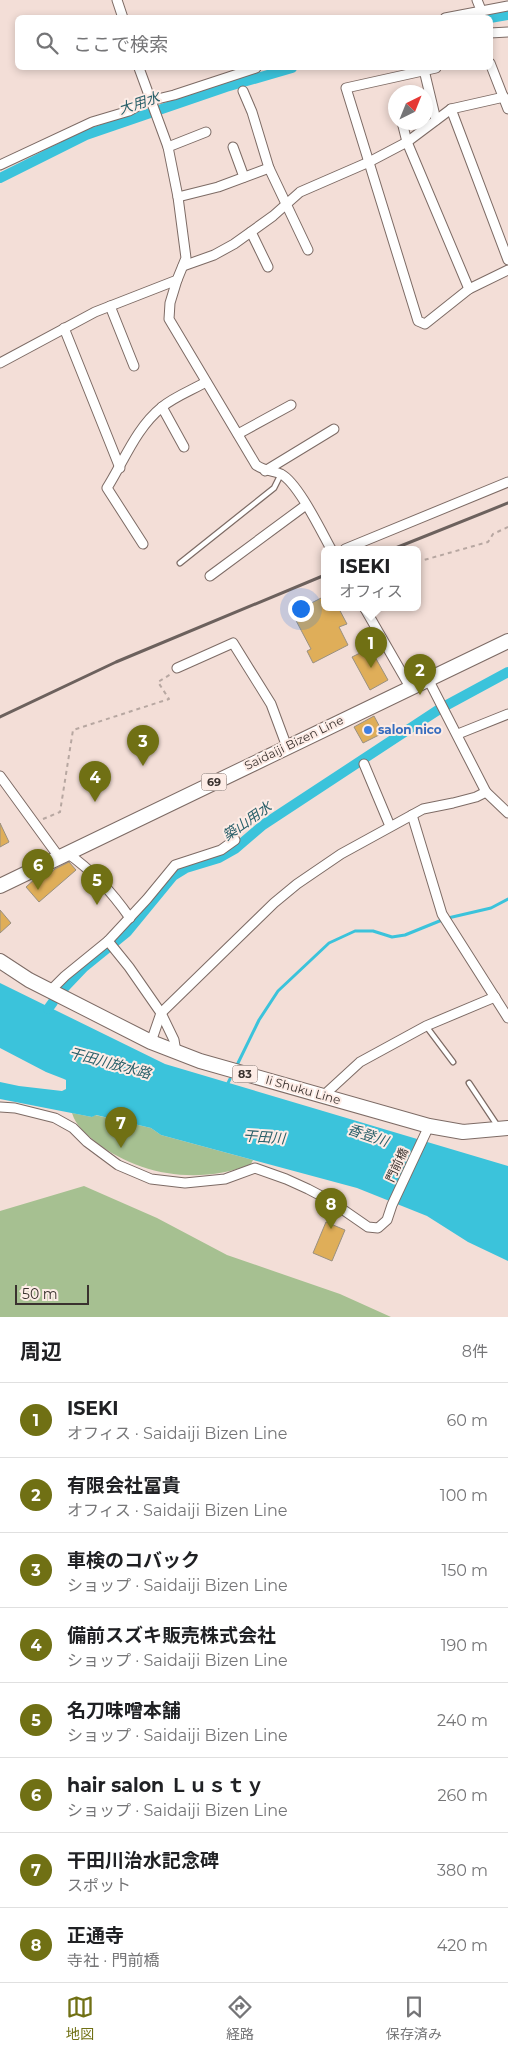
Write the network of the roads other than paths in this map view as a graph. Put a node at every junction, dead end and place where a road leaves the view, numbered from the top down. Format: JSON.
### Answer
{"nodes":[{"id":1,"x":117,"y":0,"type":"edge"},
{"id":2,"x":477,"y":0,"type":"edge"},
{"id":3,"x":508,"y":6,"type":"edge"},
{"id":4,"x":476,"y":13,"type":"edge"},
{"id":5,"x":122,"y":15,"type":"edge"},
{"id":6,"x":464,"y":15,"type":"edge"},
{"id":7,"x":508,"y":32,"type":"edge"},
{"id":8,"x":493,"y":33,"type":"edge"},
{"id":9,"x":140,"y":70,"type":"edge"},
{"id":10,"x":250,"y":70,"type":"edge"},
{"id":11,"x":424,"y":70,"type":"joint"},
{"id":12,"x":493,"y":70,"type":"edge"},
{"id":13,"x":243,"y":91,"type":"dead end"},
{"id":14,"x":504,"y":97,"type":"junction"},
{"id":15,"x":152,"y":101,"type":"junction"},
{"id":16,"x":451,"y":109,"type":"junction"},
{"id":17,"x":508,"y":109,"type":"edge"},
{"id":18,"x":436,"y":120,"type":"junction"},
{"id":19,"x":404,"y":130,"type":"edge"},
{"id":20,"x":206,"y":132,"type":"dead end"},
{"id":21,"x":406,"y":142,"type":"junction"},
{"id":22,"x":233,"y":147,"type":"dead end"},
{"id":23,"x":168,"y":148,"type":"junction"},
{"id":24,"x":369,"y":162,"type":"junction"},
{"id":25,"x":0,"y":165,"type":"edge"},
{"id":26,"x":269,"y":168,"type":"junction"},
{"id":27,"x":244,"y":177,"type":"junction"},
{"id":28,"x":178,"y":197,"type":"junction"},
{"id":29,"x":285,"y":204,"type":"junction"},
{"id":30,"x":251,"y":232,"type":"junction"},
{"id":31,"x":308,"y":250,"type":"dead end"},
{"id":32,"x":508,"y":260,"type":"edge"},
{"id":33,"x":183,"y":266,"type":"junction"},
{"id":34,"x":268,"y":267,"type":"dead end"},
{"id":35,"x":508,"y":270,"type":"edge"},
{"id":36,"x":177,"y":280,"type":"junction"},
{"id":37,"x":469,"y":289,"type":"junction"},
{"id":38,"x":110,"y":306,"type":"junction"},
{"id":39,"x":64,"y":328,"type":"junction"},
{"id":40,"x":0,"y":363,"type":"edge"},
{"id":41,"x":134,"y":366,"type":"dead end"},
{"id":42,"x":206,"y":382,"type":"junction"},
{"id":43,"x":290,"y":405,"type":"dead end"},
{"id":44,"x":162,"y":407,"type":"junction"},
{"id":45,"x":334,"y":429,"type":"dead end"},
{"id":46,"x":238,"y":434,"type":"junction"},
{"id":47,"x":184,"y":447,"type":"dead end"},
{"id":48,"x":120,"y":468,"type":"junction"},
{"id":49,"x":265,"y":471,"type":"junction"},
{"id":50,"x":281,"y":474,"type":"junction"},
{"id":51,"x":508,"y":482,"type":"edge"},
{"id":52,"x":306,"y":505,"type":"junction"},
{"id":53,"x":143,"y":544,"type":"dead end"},
{"id":54,"x":329,"y":546,"type":"edge"},
{"id":55,"x":352,"y":546,"type":"edge"},
{"id":56,"x":180,"y":563,"type":"dead end"},
{"id":57,"x":210,"y":576,"type":"dead end"},
{"id":58,"x":366,"y":611,"type":"edge"},
{"id":59,"x":508,"y":641,"type":"edge"},
{"id":60,"x":178,"y":668,"type":"road end"},
{"id":61,"x":428,"y":679,"type":"junction"},
{"id":62,"x":410,"y":687,"type":"junction"},
{"id":63,"x":508,"y":714,"type":"edge"},
{"id":64,"x":458,"y":734,"type":"junction"},
{"id":65,"x":287,"y":747,"type":"junction"},
{"id":66,"x":364,"y":764,"type":"dead end"},
{"id":67,"x":0,"y":776,"type":"edge"},
{"id":68,"x":486,"y":792,"type":"junction"},
{"id":69,"x":508,"y":813,"type":"edge"},
{"id":70,"x":412,"y":815,"type":"junction"},
{"id":71,"x":390,"y":826,"type":"junction"},
{"id":72,"x":235,"y":840,"type":"dead end"},
{"id":73,"x":63,"y":855,"type":"junction"},
{"id":74,"x":0,"y":886,"type":"edge"},
{"id":75,"x":130,"y":918,"type":"junction"},
{"id":76,"x":111,"y":944,"type":"junction"},
{"id":77,"x":0,"y":960,"type":"edge"},
{"id":78,"x":50,"y":992,"type":"junction"},
{"id":79,"x":495,"y":997,"type":"junction"},
{"id":80,"x":161,"y":1013,"type":"junction"},
{"id":81,"x":508,"y":1018,"type":"edge"},
{"id":82,"x":426,"y":1026,"type":"junction"},
{"id":83,"x":152,"y":1042,"type":"junction"},
{"id":84,"x":176,"y":1052,"type":"junction"},
{"id":85,"x":452,"y":1062,"type":"dead end"},
{"id":86,"x":469,"y":1083,"type":"dead end"},
{"id":87,"x":324,"y":1096,"type":"junction"},
{"id":88,"x":0,"y":1107,"type":"edge"},
{"id":89,"x":504,"y":1128,"type":"edge"},
{"id":90,"x":426,"y":1131,"type":"junction"}],
"edges":[{"from":1,"to":5,"type":"street"},
{"from":2,"to":4,"type":"street"},
{"from":3,"to":4,"type":"street"},
{"from":4,"to":6,"type":"street"},
{"from":7,"to":8,"type":"street"},
{"from":9,"to":15,"type":"street"},
{"from":10,"to":15,"type":"street"},
{"from":11,"to":18,"type":"street"},
{"from":11,"to":24,"type":"street"},
{"from":12,"to":14,"type":"street"},
{"from":13,"to":26,"type":"street"},
{"from":14,"to":16,"type":"street"},
{"from":14,"to":17,"type":"street"},
{"from":15,"to":23,"type":"street"},
{"from":15,"to":25,"type":"street"},
{"from":16,"to":18,"type":"street"},
{"from":16,"to":32,"type":"street"},
{"from":18,"to":21,"type":"street"},
{"from":19,"to":21,"type":"street"},
{"from":20,"to":23,"type":"street"},
{"from":21,"to":24,"type":"street"},
{"from":21,"to":37,"type":"street"},
{"from":22,"to":27,"type":"street"},
{"from":23,"to":28,"type":"street"},
{"from":24,"to":29,"type":"street"},
{"from":24,"to":37,"type":"street"},
{"from":26,"to":27,"type":"street"},
{"from":26,"to":29,"type":"street"},
{"from":27,"to":28,"type":"street"},
{"from":28,"to":33,"type":"street"},
{"from":29,"to":30,"type":"street"},
{"from":29,"to":31,"type":"street"},
{"from":30,"to":33,"type":"street"},
{"from":30,"to":34,"type":"street"},
{"from":33,"to":36,"type":"street"},
{"from":35,"to":37,"type":"street"},
{"from":36,"to":38,"type":"street"},
{"from":36,"to":42,"type":"street"},
{"from":38,"to":39,"type":"street"},
{"from":38,"to":41,"type":"street"},
{"from":39,"to":40,"type":"street"},
{"from":39,"to":48,"type":"street"},
{"from":42,"to":44,"type":"street"},
{"from":42,"to":46,"type":"street"},
{"from":43,"to":46,"type":"street"},
{"from":44,"to":47,"type":"street"},
{"from":44,"to":48,"type":"street"},
{"from":45,"to":49,"type":"street"},
{"from":46,"to":49,"type":"street"},
{"from":48,"to":53,"type":"street"},
{"from":49,"to":50,"type":"street"},
{"from":50,"to":52,"type":"street"},
{"from":50,"to":56,"type":"lane"},
{"from":51,"to":55,"type":"street"},
{"from":52,"to":54,"type":"street"},
{"from":52,"to":57,"type":"street"},
{"from":58,"to":62,"type":"street"},
{"from":59,"to":61,"type":"main road","name":"Saidaiji Bizen Line","number":"69"},
{"from":60,"to":65,"type":"street"},
{"from":61,"to":62,"type":"main road","name":"Saidaiji Bizen Line","number":"69"},
{"from":61,"to":64,"type":"street"},
{"from":62,"to":65,"type":"main road","name":"Saidaiji Bizen Line","number":"69"},
{"from":63,"to":64,"type":"street"},
{"from":64,"to":68,"type":"street"},
{"from":65,"to":73,"type":"main road","name":"Saidaiji Bizen Line","number":"69"},
{"from":66,"to":71,"type":"street"},
{"from":67,"to":73,"type":"street"},
{"from":68,"to":69,"type":"street"},
{"from":68,"to":70,"type":"street"},
{"from":70,"to":71,"type":"street"},
{"from":70,"to":79,"type":"street"},
{"from":71,"to":80,"type":"street"},
{"from":72,"to":75,"type":"street"},
{"from":73,"to":74,"type":"main road","name":"Saidaiji Bizen Line","number":"69"},
{"from":73,"to":75,"type":"street"},
{"from":75,"to":76,"type":"street"},
{"from":76,"to":78,"type":"street"},
{"from":76,"to":80,"type":"street"},
{"from":77,"to":78,"type":"main road","name":"Ii Shuku Line","number":"83"},
{"from":78,"to":83,"type":"main road","name":"Ii Shuku Line","number":"83"},
{"from":79,"to":81,"type":"street"},
{"from":79,"to":82,"type":"street"},
{"from":80,"to":83,"type":"street"},
{"from":80,"to":84,"type":"street"},
{"from":82,"to":85,"type":"lane"},
{"from":82,"to":87,"type":"street"},
{"from":83,"to":84,"type":"main road","name":"Ii Shuku Line","number":"83"},
{"from":84,"to":87,"type":"main road","name":"Ii Shuku Line","number":"83"},
{"from":86,"to":89,"type":"lane"},
{"from":87,"to":90,"type":"main road","name":"Ii Shuku Line","number":"83"},
{"from":88,"to":90,"type":"street","name":"門前橋"},
{"from":89,"to":90,"type":"main road","name":"Ii Shuku Line","number":"83"}]}
